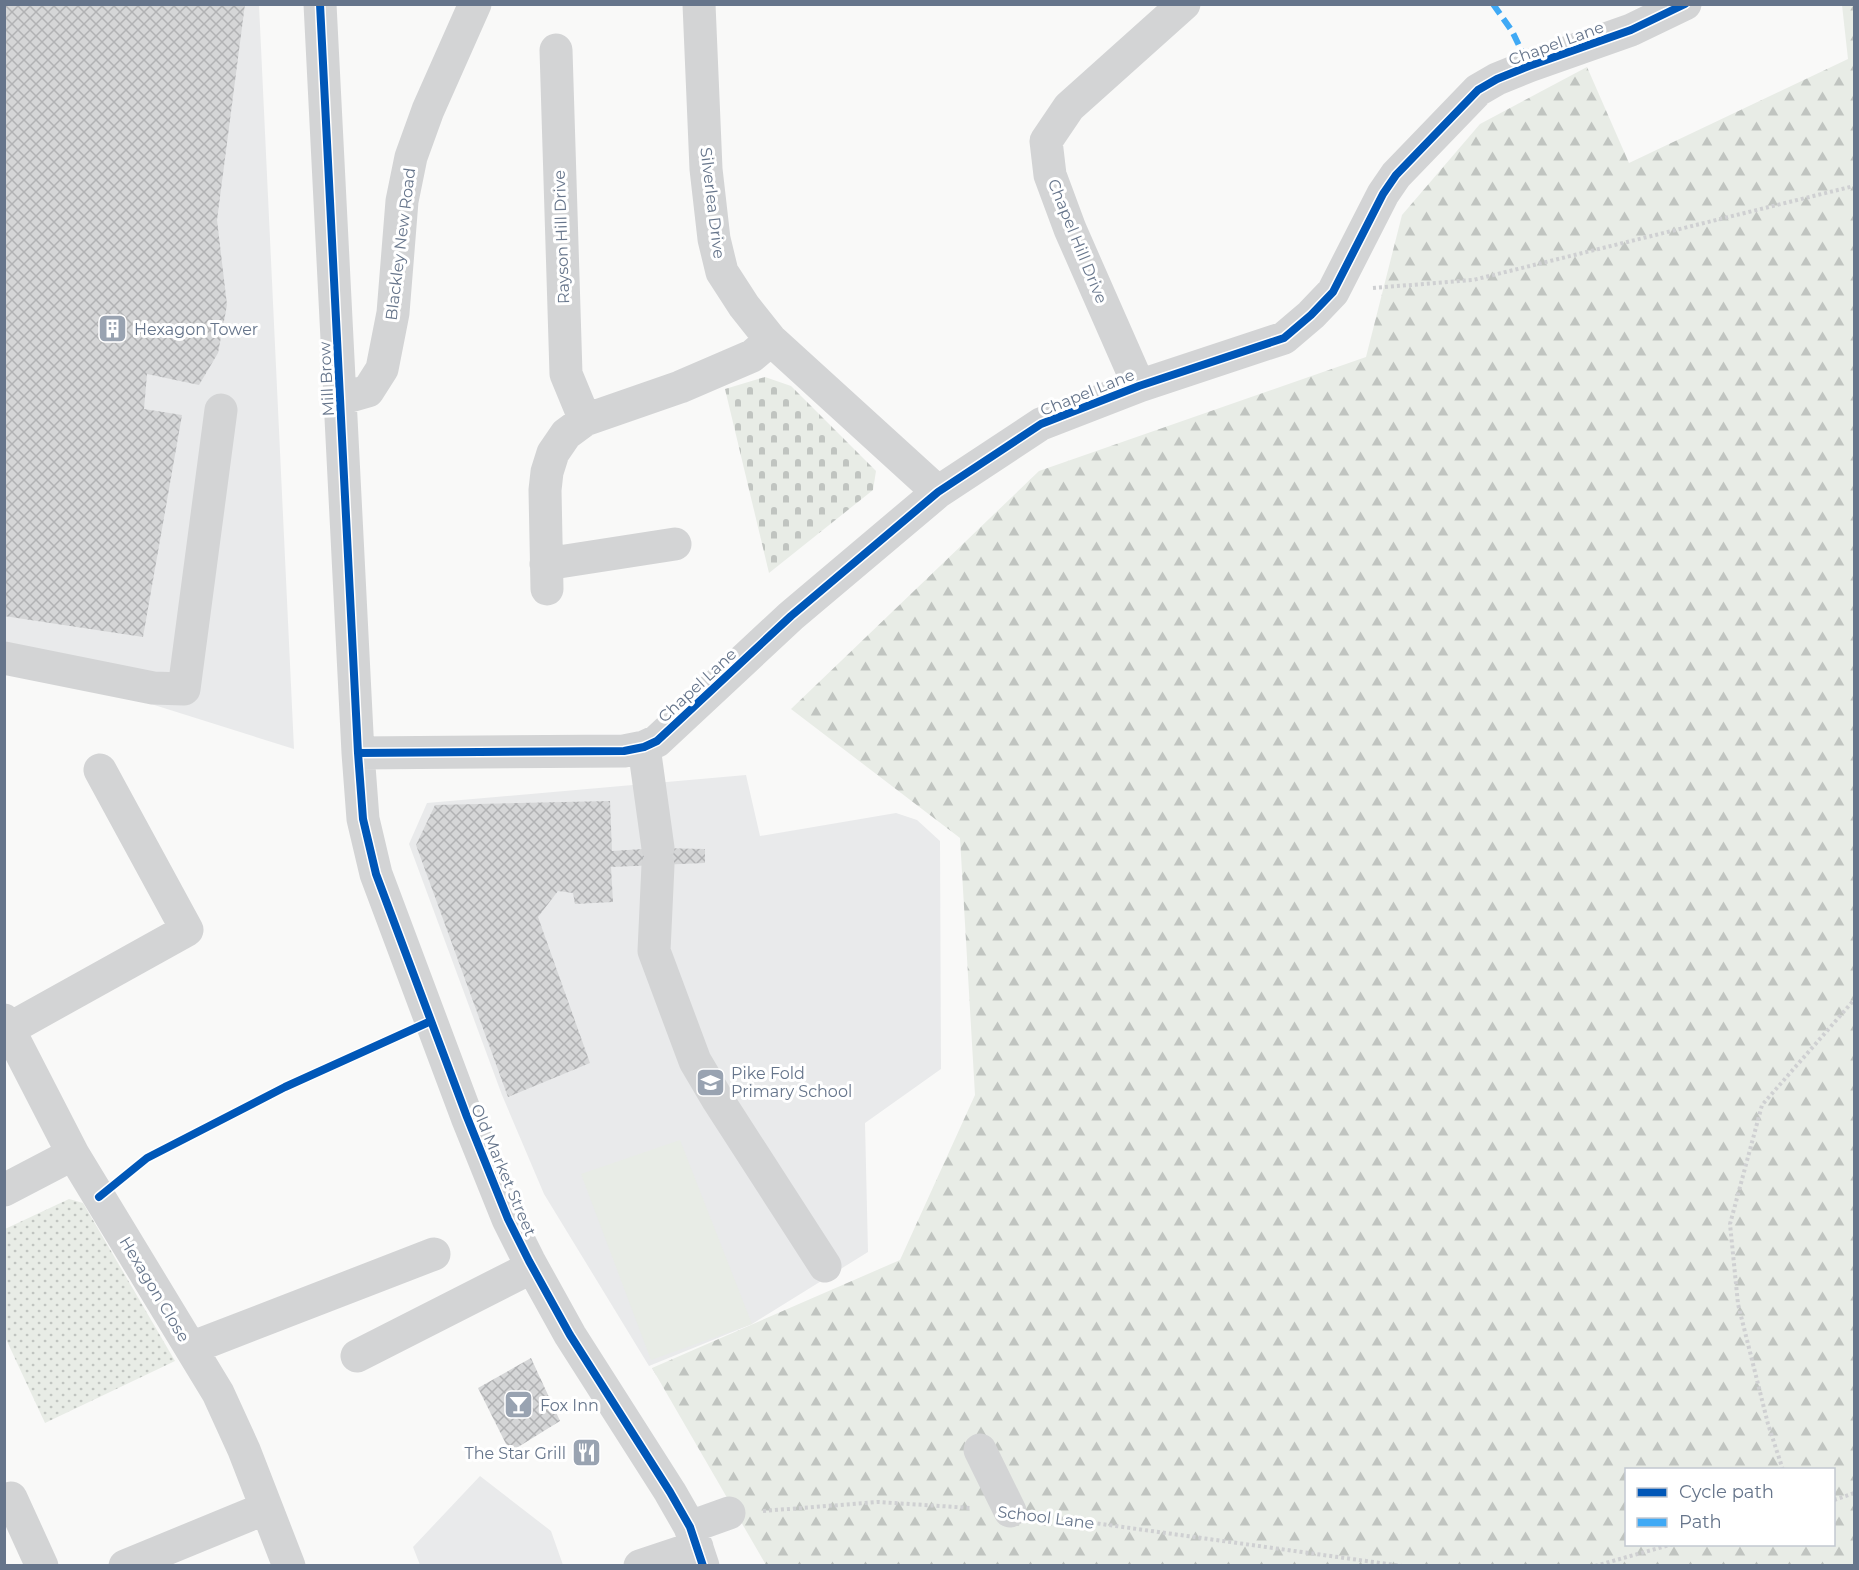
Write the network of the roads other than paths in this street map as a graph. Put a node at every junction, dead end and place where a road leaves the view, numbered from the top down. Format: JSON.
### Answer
{"nodes":[{"id":1,"x":320,"y":4,"type":"edge"},
{"id":2,"x":475,"y":4,"type":"edge"},
{"id":3,"x":699,"y":4,"type":"edge"},
{"id":4,"x":1184,"y":4,"type":"edge"},
{"id":5,"x":1685,"y":4,"type":"edge"},
{"id":6,"x":556,"y":50,"type":"dead end"},
{"id":7,"x":771,"y":340,"type":"junction"},
{"id":8,"x":1139,"y":386,"type":"junction"},
{"id":9,"x":340,"y":399,"type":"junction"},
{"id":10,"x":221,"y":410,"type":"dead end"},
{"id":11,"x":585,"y":420,"type":"junction"},
{"id":12,"x":938,"y":492,"type":"junction"},
{"id":13,"x":675,"y":544,"type":"dead end"},
{"id":14,"x":4,"y":658,"type":"edge"},
{"id":15,"x":644,"y":747,"type":"junction"},
{"id":16,"x":358,"y":753,"type":"junction"},
{"id":17,"x":100,"y":770,"type":"dead end"},
{"id":18,"x":7,"y":1024,"type":"edge"},
{"id":19,"x":73,"y":1154,"type":"junction"},
{"id":20,"x":4,"y":1190,"type":"edge"},
{"id":21,"x":434,"y":1254,"type":"dead end"},
{"id":22,"x":825,"y":1266,"type":"dead end"},
{"id":23,"x":532,"y":1267,"type":"junction"},
{"id":24,"x":191,"y":1348,"type":"junction"},
{"id":25,"x":357,"y":1356,"type":"dead end"},
{"id":26,"x":980,"y":1450,"type":"dead end"},
{"id":27,"x":11,"y":1498,"type":"dead end"},
{"id":28,"x":266,"y":1509,"type":"junction"},
{"id":29,"x":1010,"y":1511,"type":"road end"},
{"id":30,"x":729,"y":1513,"type":"road end"},
{"id":31,"x":697,"y":1547,"type":"edge"},
{"id":32,"x":42,"y":1566,"type":"edge"},
{"id":33,"x":125,"y":1566,"type":"edge"},
{"id":34,"x":289,"y":1566,"type":"edge"},
{"id":35,"x":640,"y":1566,"type":"edge"}],
"edges":[{"from":1,"to":9,"type":"street","name":"Mill Brow"},
{"from":2,"to":9,"type":"street","name":"Blackley New Road"},
{"from":3,"to":7,"type":"street","name":"Silverlea Drive"},
{"from":4,"to":8,"type":"street","name":"Chapel Hill Drive"},
{"from":5,"to":8,"type":"street","name":"Chapel Lane"},
{"from":6,"to":11,"type":"street","name":"Rayson Hill Drive"},
{"from":7,"to":11,"type":"street"},
{"from":7,"to":12,"type":"street","name":"Silverlea Drive"},
{"from":8,"to":12,"type":"street","name":"Chapel Lane"},
{"from":9,"to":16,"type":"street","name":"Mill Brow"},
{"from":10,"to":14,"type":"street"},
{"from":11,"to":13,"type":"street"},
{"from":12,"to":15,"type":"street","name":"Chapel Lane"},
{"from":15,"to":16,"type":"street","name":"Chapel Lane"},
{"from":15,"to":22,"type":"street"},
{"from":16,"to":23,"type":"street","name":"Old Market Street"},
{"from":17,"to":18,"type":"street"},
{"from":18,"to":19,"type":"street","name":"Hexagon Close"},
{"from":19,"to":20,"type":"street"},
{"from":19,"to":24,"type":"street","name":"Hexagon Close"},
{"from":21,"to":24,"type":"street"},
{"from":23,"to":25,"type":"street"},
{"from":23,"to":31,"type":"street","name":"Old Market Street"},
{"from":24,"to":28,"type":"street","name":"Hexagon Close"},
{"from":26,"to":29,"type":"street"},
{"from":27,"to":32,"type":"street"},
{"from":28,"to":33,"type":"street"},
{"from":28,"to":34,"type":"street","name":"Hexagon Close"},
{"from":30,"to":31,"type":"street"},
{"from":31,"to":35,"type":"street"}]}
